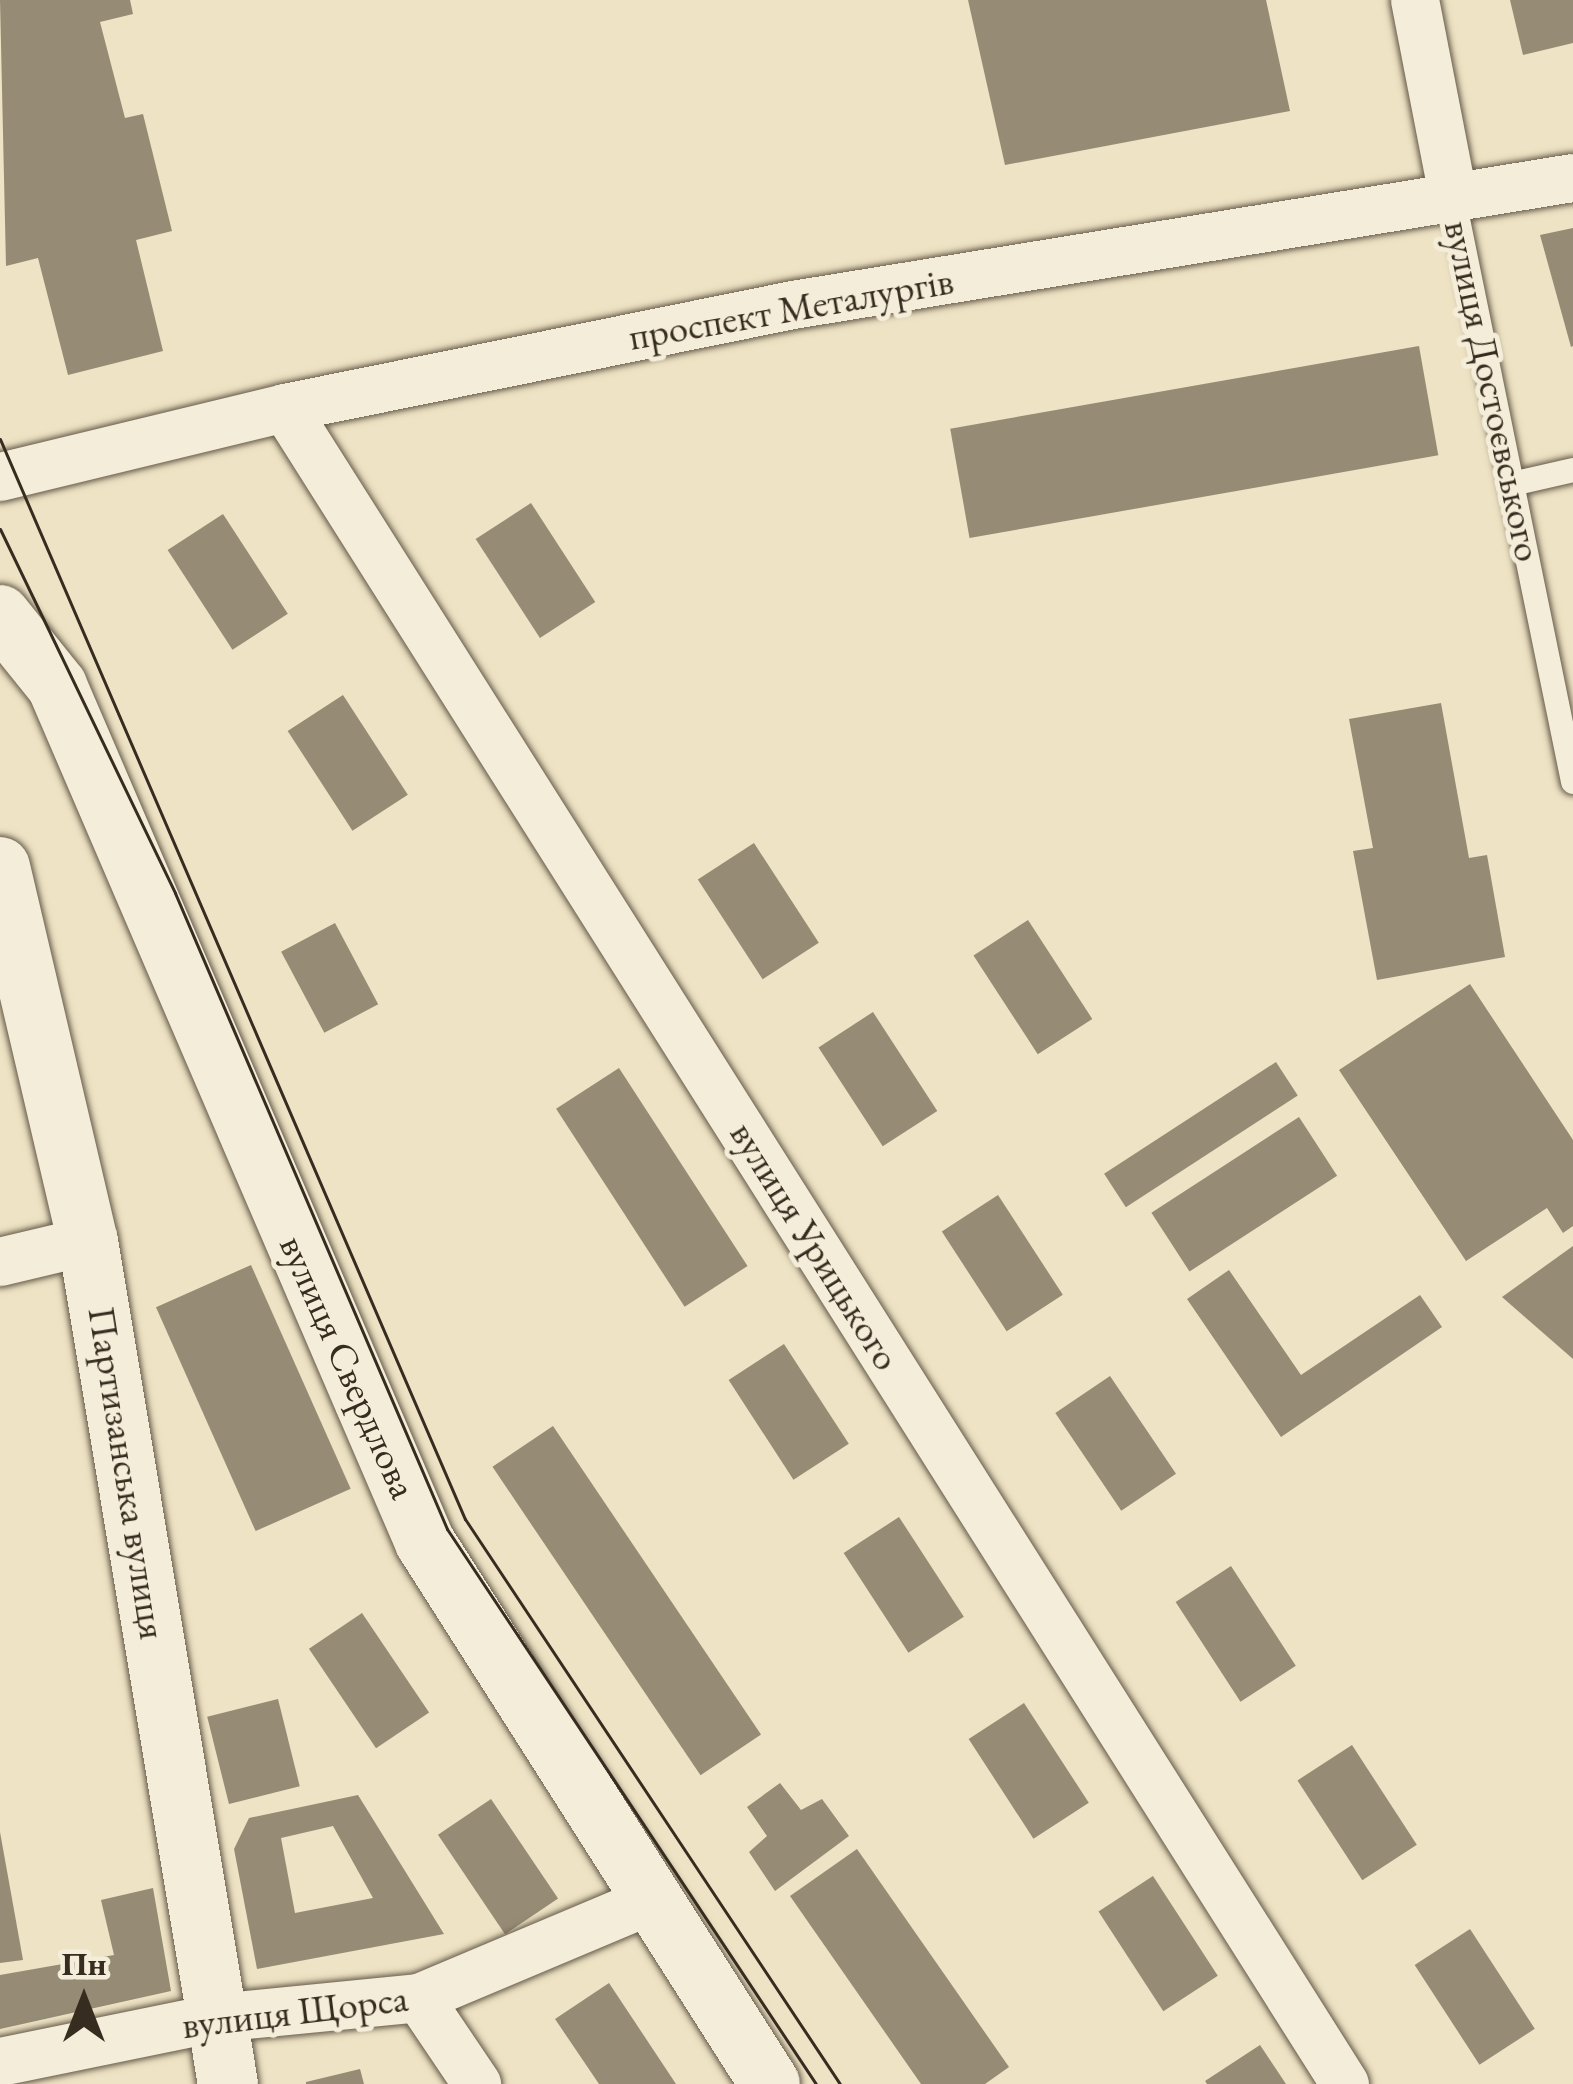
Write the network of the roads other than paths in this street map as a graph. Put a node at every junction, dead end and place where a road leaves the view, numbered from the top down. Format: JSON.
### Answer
{"nodes":[{"id":1,"x":1415,"y":0,"type":"edge"},
{"id":2,"x":1573,"y":178,"type":"edge"},
{"id":3,"x":1454,"y":200,"type":"junction"},
{"id":4,"x":285,"y":408,"type":"junction"},
{"id":5,"x":1573,"y":470,"type":"edge"},
{"id":6,"x":8,"y":474,"type":"edge"},
{"id":7,"x":1512,"y":484,"type":"junction"},
{"id":8,"x":0,"y":615,"type":"edge"},
{"id":9,"x":1572,"y":774,"type":"edge"},
{"id":10,"x":0,"y":867,"type":"edge"},
{"id":11,"x":88,"y":1241,"type":"junction"},
{"id":12,"x":0,"y":1262,"type":"edge"},
{"id":13,"x":647,"y":1902,"type":"junction"},
{"id":14,"x":419,"y":1998,"type":"junction"},
{"id":15,"x":216,"y":2018,"type":"junction"},
{"id":16,"x":0,"y":2062,"type":"edge"},
{"id":17,"x":228,"y":2084,"type":"edge"},
{"id":18,"x":477,"y":2084,"type":"edge"},
{"id":19,"x":770,"y":2084,"type":"edge"},
{"id":20,"x":1345,"y":2084,"type":"edge"}],
"edges":[{"from":1,"to":3,"type":"street","name":"вулиця Достоєвського"},
{"from":2,"to":3,"type":"street","name":"проспект Металургів"},
{"from":3,"to":4,"type":"street","name":"проспект Металургів"},
{"from":3,"to":7,"type":"lane","name":"вулиця Достоєвського"},
{"from":4,"to":6,"type":"street","name":"проспект Металургів"},
{"from":4,"to":20,"type":"street","name":"вулиця Урицького"},
{"from":5,"to":7,"type":"lane"},
{"from":7,"to":9,"type":"lane","name":"вулиця Достоєвського"},
{"from":8,"to":13,"type":"street","name":"вулиця Свердлова"},
{"from":10,"to":11,"type":"street","name":"Партизанська вулиця"},
{"from":11,"to":12,"type":"street"},
{"from":11,"to":15,"type":"street","name":"Партизанська вулиця"},
{"from":13,"to":14,"type":"street","name":"вулиця Щорса"},
{"from":13,"to":19,"type":"street","name":"вулиця Свердлова"},
{"from":14,"to":15,"type":"street","name":"вулиця Щорса"},
{"from":14,"to":18,"type":"street"},
{"from":15,"to":16,"type":"street","name":"вулиця Щорса"},
{"from":15,"to":17,"type":"street","name":"Партизанська вулиця"}]}
